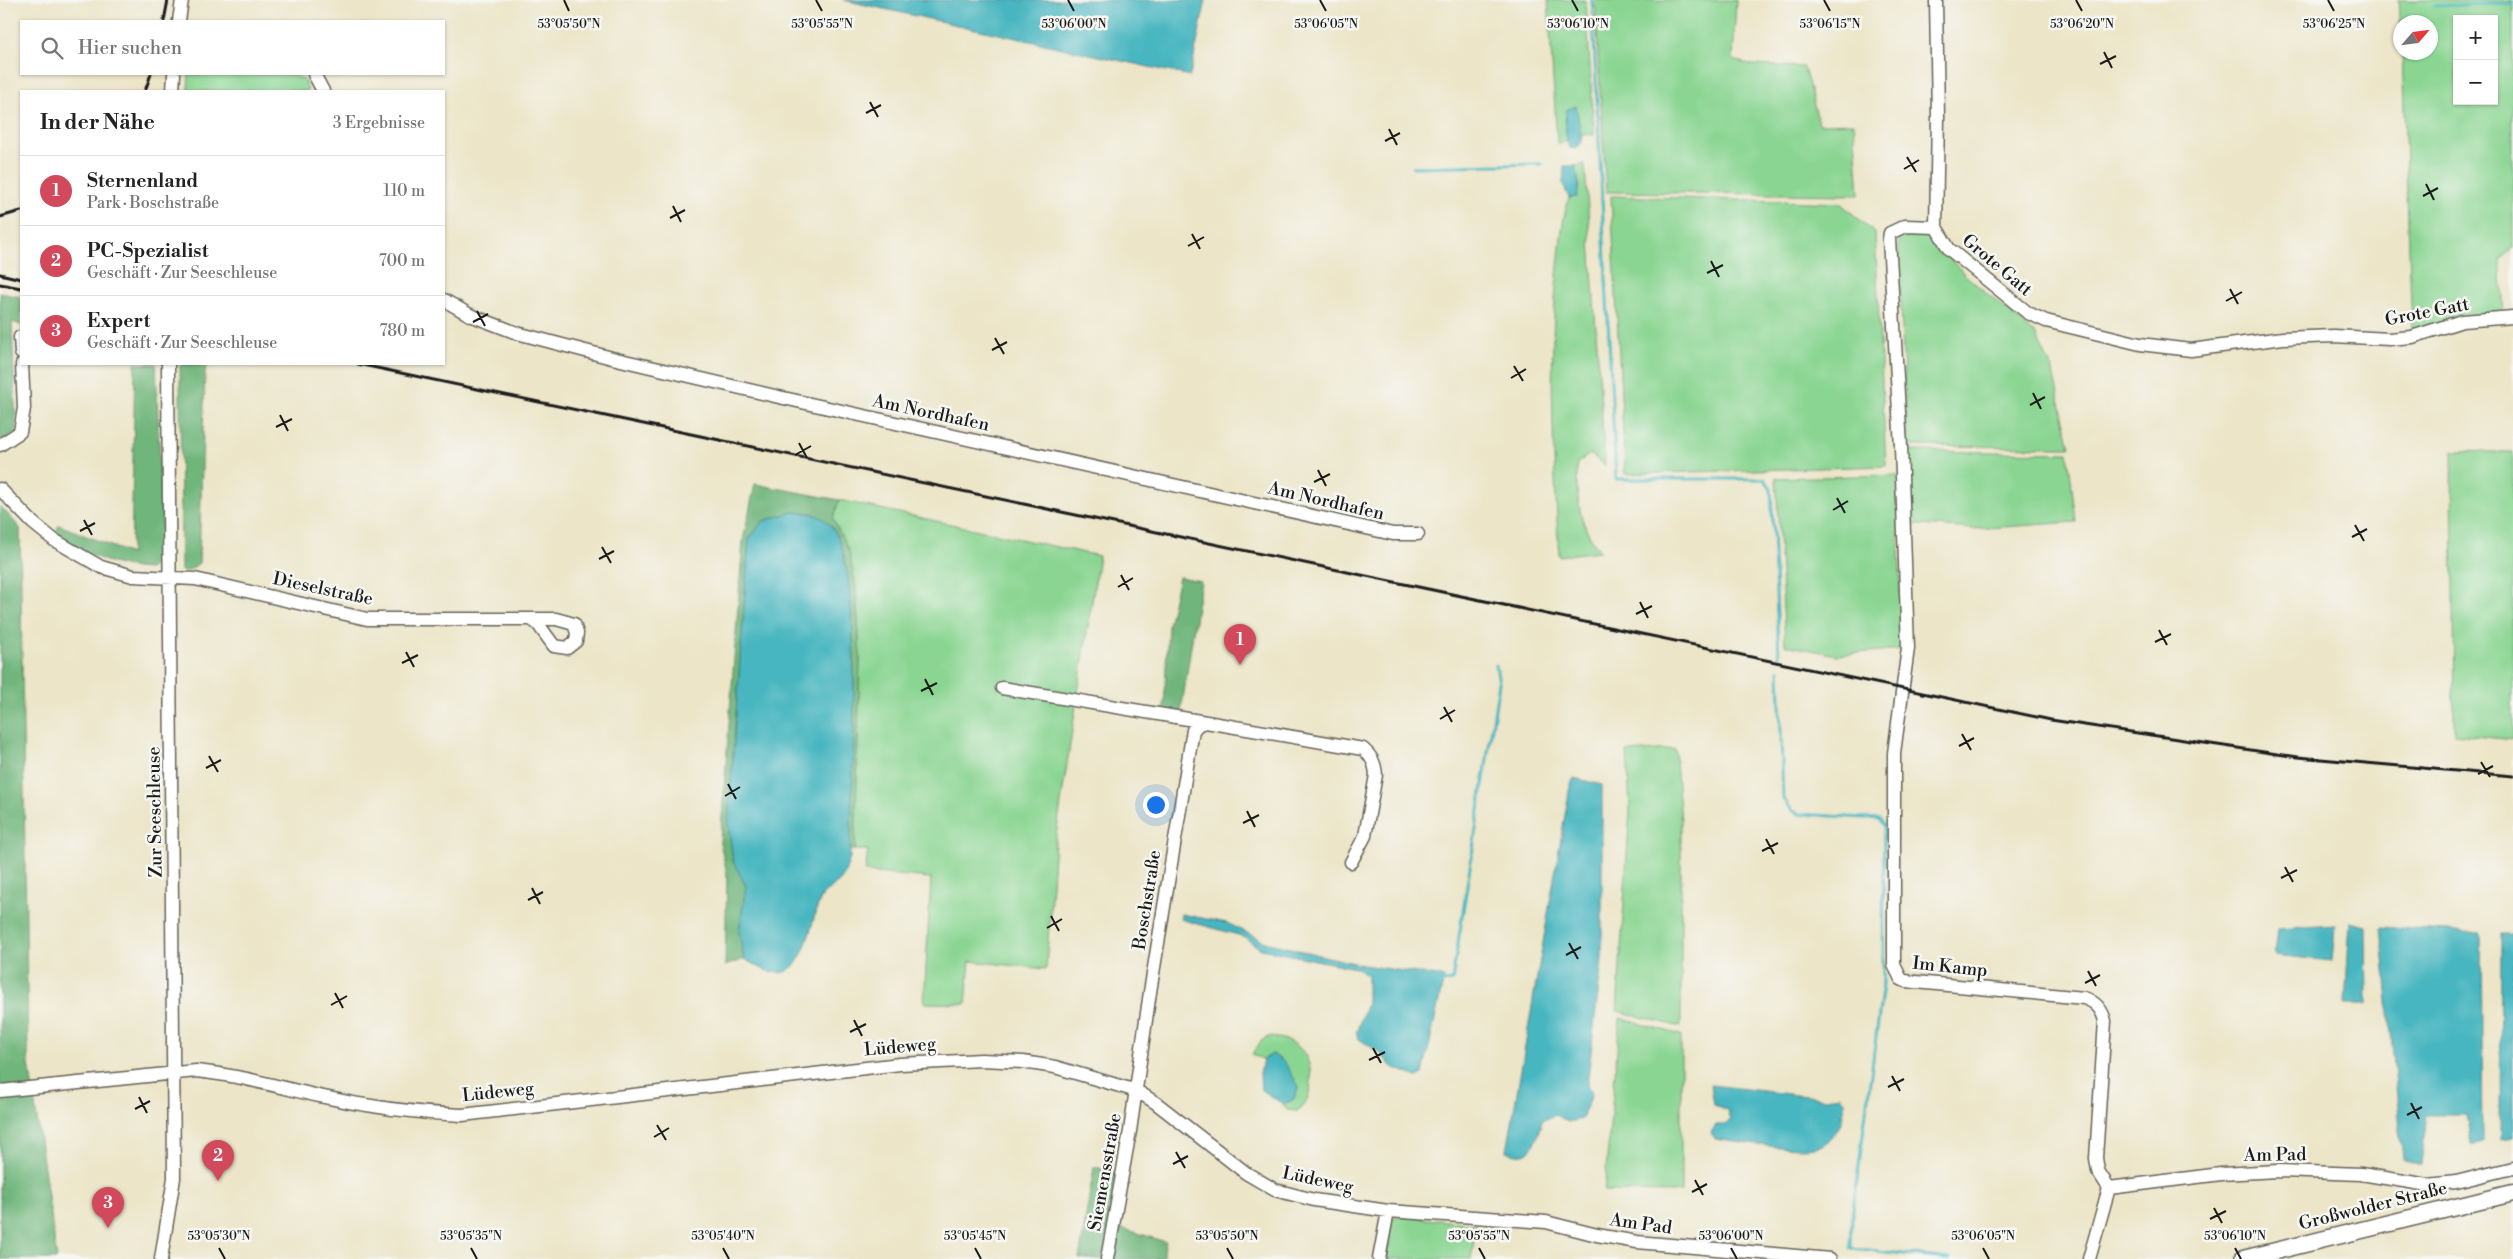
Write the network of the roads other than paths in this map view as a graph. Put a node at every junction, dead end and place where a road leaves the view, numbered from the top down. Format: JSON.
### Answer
{"nodes":[{"id":1,"x":182,"y":0,"type":"edge"},
{"id":2,"x":1936,"y":0,"type":"edge"},
{"id":3,"x":179,"y":20,"type":"edge"},
{"id":4,"x":174,"y":75,"type":"edge"},
{"id":5,"x":314,"y":75,"type":"edge"},
{"id":6,"x":173,"y":90,"type":"edge"},
{"id":7,"x":322,"y":90,"type":"edge"},
{"id":8,"x":1936,"y":228,"type":"junction"},
{"id":9,"x":445,"y":301,"type":"edge"},
{"id":10,"x":2513,"y":317,"type":"edge"},
{"id":11,"x":22,"y":365,"type":"edge"},
{"id":12,"x":168,"y":365,"type":"edge"},
{"id":13,"x":0,"y":445,"type":"edge"},
{"id":14,"x":0,"y":489,"type":"edge"},
{"id":15,"x":1418,"y":534,"type":"dead end"},
{"id":16,"x":168,"y":578,"type":"junction"},
{"id":17,"x":531,"y":619,"type":"dead end"},
{"id":18,"x":1002,"y":688,"type":"dead end"},
{"id":19,"x":1206,"y":722,"type":"junction"},
{"id":20,"x":1351,"y":862,"type":"dead end"},
{"id":21,"x":173,"y":1073,"type":"junction"},
{"id":22,"x":0,"y":1091,"type":"edge"},
{"id":23,"x":1137,"y":1091,"type":"junction"},
{"id":24,"x":2513,"y":1168,"type":"edge"},
{"id":25,"x":2109,"y":1188,"type":"junction"},
{"id":26,"x":2513,"y":1193,"type":"edge"},
{"id":27,"x":1388,"y":1211,"type":"junction"},
{"id":28,"x":1597,"y":1235,"type":"joint"},
{"id":29,"x":161,"y":1259,"type":"edge"},
{"id":30,"x":1107,"y":1259,"type":"edge"},
{"id":31,"x":1379,"y":1259,"type":"edge"},
{"id":32,"x":1830,"y":1259,"type":"edge"},
{"id":33,"x":2089,"y":1259,"type":"edge"},
{"id":34,"x":2243,"y":1259,"type":"edge"}],
"edges":[{"from":1,"to":3,"type":"street"},
{"from":2,"to":8,"type":"street"},
{"from":4,"to":6,"type":"street"},
{"from":5,"to":7,"type":"street"},
{"from":8,"to":10,"type":"street","name":"Grote Gatt"},
{"from":8,"to":25,"type":"street","name":"Im Kamp"},
{"from":9,"to":15,"type":"street","name":"Am Nordhafen"},
{"from":11,"to":13,"type":"street"},
{"from":12,"to":16,"type":"street","name":"Zur Seeschleuse"},
{"from":14,"to":16,"type":"street","name":"Dieselstraße"},
{"from":16,"to":17,"type":"street","name":"Dieselstraße"},
{"from":16,"to":21,"type":"street","name":"Zur Seeschleuse"},
{"from":18,"to":19,"type":"street"},
{"from":19,"to":20,"type":"street"},
{"from":19,"to":23,"type":"street","name":"Boschstraße"},
{"from":21,"to":22,"type":"street","name":"Lüdeweg"},
{"from":21,"to":23,"type":"street","name":"Lüdeweg"},
{"from":21,"to":29,"type":"street","name":"Zur Seeschleuse"},
{"from":23,"to":27,"type":"street","name":"Lüdeweg"},
{"from":23,"to":30,"type":"street","name":"Siemensstraße"},
{"from":24,"to":25,"type":"street","name":"Am Pad"},
{"from":25,"to":33,"type":"street"},
{"from":26,"to":34,"type":"main road","name":"Großwolder Straße"},
{"from":27,"to":28,"type":"street","name":"Lüdeweg"},
{"from":27,"to":31,"type":"street"},
{"from":28,"to":32,"type":"street","name":"Am Pad"}]}
